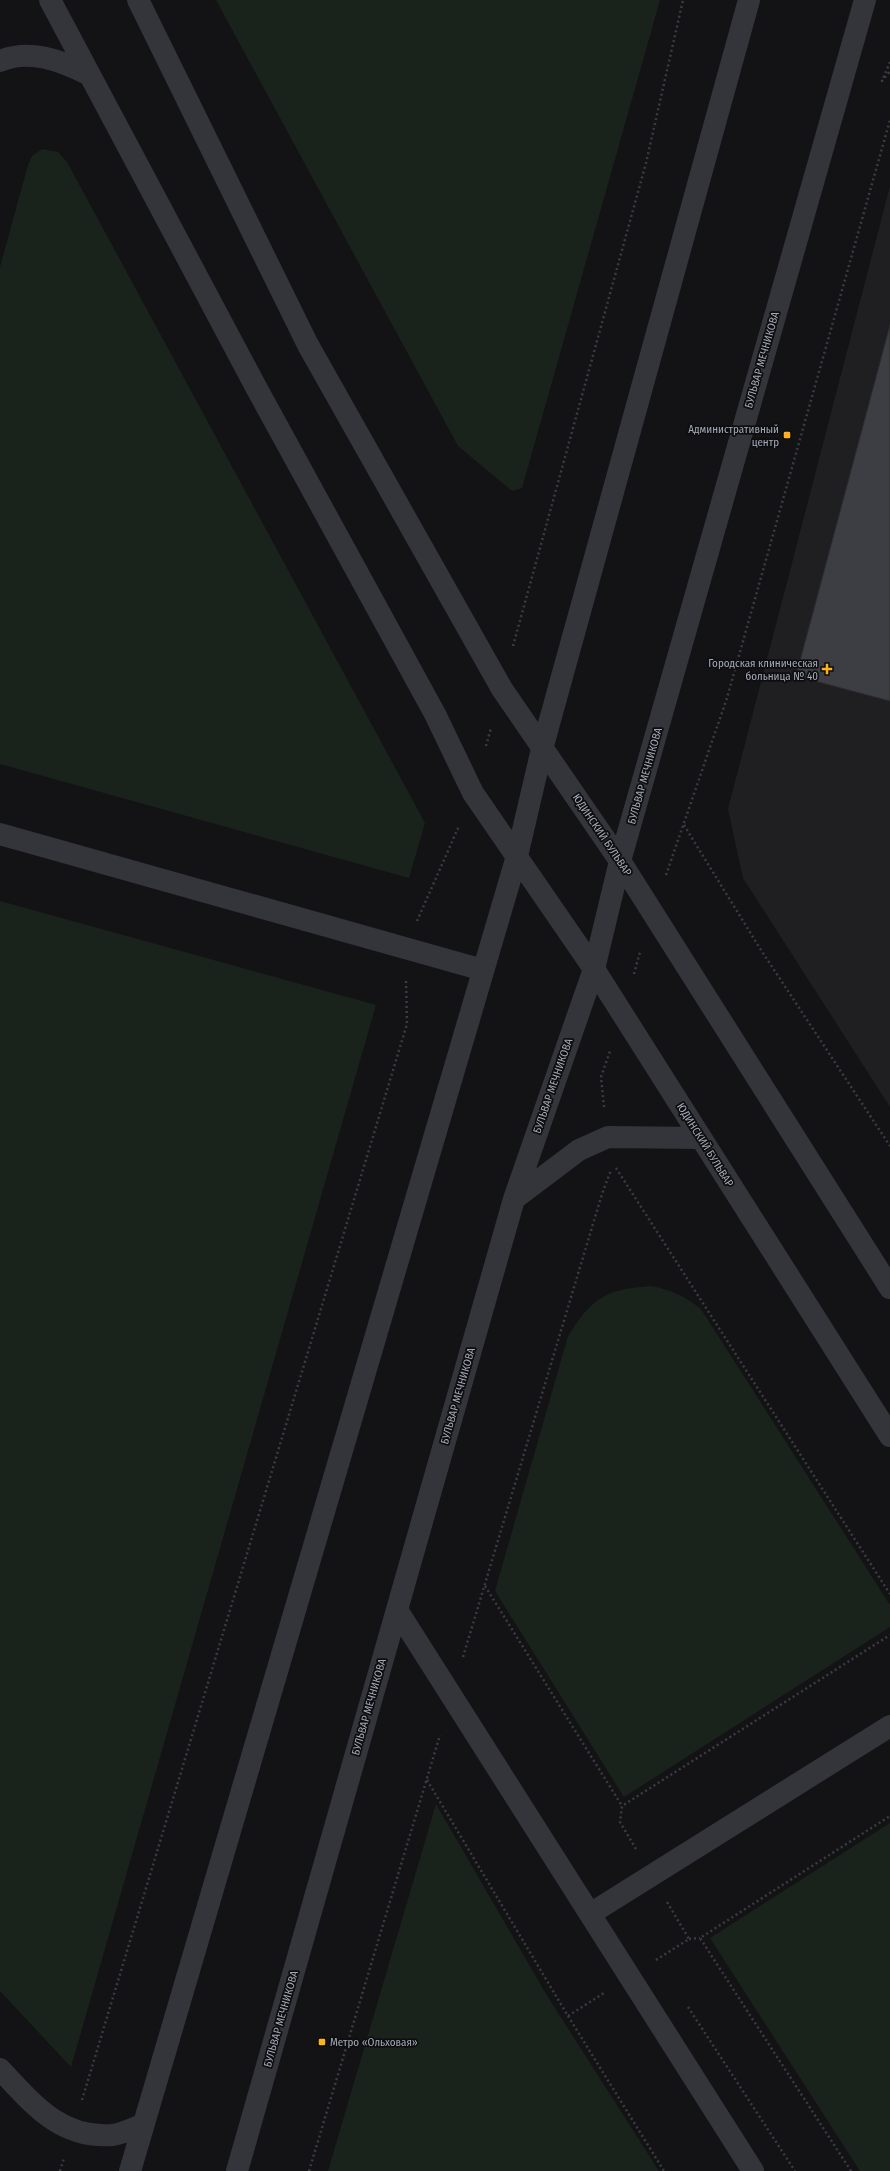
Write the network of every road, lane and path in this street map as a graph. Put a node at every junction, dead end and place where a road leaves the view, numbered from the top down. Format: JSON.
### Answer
{"nodes":[{"id":1,"x":50,"y":0,"type":"edge"},
{"id":2,"x":138,"y":0,"type":"edge"},
{"id":3,"x":683,"y":0,"type":"edge"},
{"id":4,"x":749,"y":0,"type":"edge"},
{"id":5,"x":865,"y":0,"type":"edge"},
{"id":6,"x":0,"y":61,"type":"edge"},
{"id":7,"x":890,"y":62,"type":"edge"},
{"id":8,"x":890,"y":71,"type":"edge"},
{"id":9,"x":88,"y":74,"type":"junction"},
{"id":10,"x":890,"y":120,"type":"edge"},
{"id":11,"x":502,"y":689,"type":"junction"},
{"id":12,"x":485,"y":748,"type":"dead end"},
{"id":13,"x":542,"y":749,"type":"junction"},
{"id":14,"x":473,"y":793,"type":"junction"},
{"id":15,"x":684,"y":824,"type":"junction"},
{"id":16,"x":0,"y":834,"type":"edge"},
{"id":17,"x":517,"y":856,"type":"junction"},
{"id":18,"x":620,"y":861,"type":"junction"},
{"id":19,"x":652,"y":911,"type":"junction"},
{"id":20,"x":405,"y":947,"type":"junction"},
{"id":21,"x":594,"y":969,"type":"junction"},
{"id":22,"x":483,"y":970,"type":"junction"},
{"id":23,"x":622,"y":1014,"type":"junction"},
{"id":24,"x":608,"y":1137,"type":"junction"},
{"id":25,"x":700,"y":1138,"type":"junction"},
{"id":26,"x":890,"y":1146,"type":"edge"},
{"id":27,"x":514,"y":1200,"type":"junction"},
{"id":28,"x":890,"y":1288,"type":"edge"},
{"id":29,"x":890,"y":1436,"type":"edge"},
{"id":30,"x":485,"y":1586,"type":"junction"},
{"id":31,"x":890,"y":1594,"type":"edge"},
{"id":32,"x":397,"y":1610,"type":"junction"},
{"id":33,"x":890,"y":1635,"type":"edge"},
{"id":34,"x":451,"y":1695,"type":"junction"},
{"id":35,"x":890,"y":1726,"type":"edge"},
{"id":36,"x":426,"y":1779,"type":"junction"},
{"id":37,"x":622,"y":1806,"type":"junction"},
{"id":38,"x":890,"y":1816,"type":"edge"},
{"id":39,"x":651,"y":1876,"type":"junction"},
{"id":40,"x":590,"y":1914,"type":"junction"},
{"id":41,"x":700,"y":1938,"type":"junction"},
{"id":42,"x":689,"y":1939,"type":"junction"},
{"id":43,"x":657,"y":1959,"type":"junction"},
{"id":44,"x":661,"y":1966,"type":"dead end"},
{"id":45,"x":630,"y":1977,"type":"junction"},
{"id":46,"x":687,"y":2006,"type":"dead end"},
{"id":47,"x":568,"y":2016,"type":"junction"},
{"id":48,"x":0,"y":2069,"type":"edge"},
{"id":49,"x":144,"y":2124,"type":"junction"},
{"id":50,"x":73,"y":2130,"type":"junction"},
{"id":51,"x":60,"y":2171,"type":"edge"},
{"id":52,"x":130,"y":2171,"type":"edge"},
{"id":53,"x":237,"y":2171,"type":"edge"},
{"id":54,"x":308,"y":2171,"type":"edge"},
{"id":55,"x":664,"y":2171,"type":"edge"},
{"id":56,"x":753,"y":2171,"type":"edge"},
{"id":57,"x":794,"y":2171,"type":"edge"},
{"id":58,"x":851,"y":2171,"type":"edge"}],
"edges":[{"from":1,"to":9,"type":"street","name":"ЮДИНСКИЙ БУЛЬВАР"},
{"from":2,"to":11,"type":"street","name":"ЮДИНСКИЙ БУЛЬВАР"},
{"from":3,"to":11,"type":"path"},
{"from":4,"to":13,"type":"street"},
{"from":5,"to":18,"type":"street","name":"БУЛЬВАР МЕЧНИКОВА"},
{"from":6,"to":9,"type":"street"},
{"from":7,"to":8,"type":"path"},
{"from":9,"to":14,"type":"street","name":"ЮДИНСКИЙ БУЛЬВАР"},
{"from":10,"to":15,"type":"path"},
{"from":11,"to":12,"type":"path"},
{"from":11,"to":13,"type":"street","name":"ЮДИНСКИЙ БУЛЬВАР"},
{"from":13,"to":17,"type":"street"},
{"from":13,"to":18,"type":"street","name":"ЮДИНСКИЙ БУЛЬВАР"},
{"from":14,"to":17,"type":"street","name":"ЮДИНСКИЙ БУЛЬВАР"},
{"from":14,"to":20,"type":"path"},
{"from":15,"to":19,"type":"path"},
{"from":15,"to":26,"type":"path"},
{"from":16,"to":20,"type":"street"},
{"from":17,"to":21,"type":"street","name":"ЮДИНСКИЙ БУЛЬВАР"},
{"from":17,"to":22,"type":"street"},
{"from":18,"to":19,"type":"street","name":"ЮДИНСКИЙ БУЛЬВАР"},
{"from":18,"to":21,"type":"street","name":"БУЛЬВАР МЕЧНИКОВА"},
{"from":19,"to":23,"type":"path"},
{"from":19,"to":28,"type":"street","name":"ЮДИНСКИЙ БУЛЬВАР"},
{"from":20,"to":22,"type":"street"},
{"from":20,"to":50,"type":"path"},
{"from":21,"to":23,"type":"street","name":"ЮДИНСКИЙ БУЛЬВАР"},
{"from":21,"to":27,"type":"street","name":"БУЛЬВАР МЕЧНИКОВА"},
{"from":22,"to":49,"type":"street"},
{"from":23,"to":24,"type":"path"},
{"from":23,"to":25,"type":"street","name":"ЮДИНСКИЙ БУЛЬВАР"},
{"from":24,"to":25,"type":"street"},
{"from":24,"to":27,"type":"street"},
{"from":25,"to":29,"type":"street","name":"ЮДИНСКИЙ БУЛЬВАР"},
{"from":27,"to":32,"type":"street","name":"БУЛЬВАР МЕЧНИКОВА"},
{"from":30,"to":31,"type":"path"},
{"from":30,"to":34,"type":"path"},
{"from":30,"to":37,"type":"path"},
{"from":32,"to":34,"type":"street"},
{"from":32,"to":53,"type":"street","name":"БУЛЬВАР МЕЧНИКОВА"},
{"from":33,"to":37,"type":"path"},
{"from":34,"to":36,"type":"path"},
{"from":34,"to":40,"type":"street"},
{"from":35,"to":39,"type":"street"},
{"from":36,"to":47,"type":"path"},
{"from":36,"to":54,"type":"path"},
{"from":37,"to":39,"type":"path"},
{"from":38,"to":41,"type":"path"},
{"from":39,"to":40,"type":"street"},
{"from":39,"to":42,"type":"path"},
{"from":40,"to":45,"type":"street"},
{"from":41,"to":42,"type":"path"},
{"from":41,"to":58,"type":"path"},
{"from":42,"to":43,"type":"path"},
{"from":43,"to":44,"type":"path"},
{"from":43,"to":45,"type":"path"},
{"from":45,"to":47,"type":"path"},
{"from":45,"to":56,"type":"street"},
{"from":46,"to":57,"type":"path"},
{"from":47,"to":55,"type":"path"},
{"from":48,"to":50,"type":"street"},
{"from":49,"to":50,"type":"street"},
{"from":49,"to":52,"type":"street"},
{"from":50,"to":51,"type":"path"}]}
